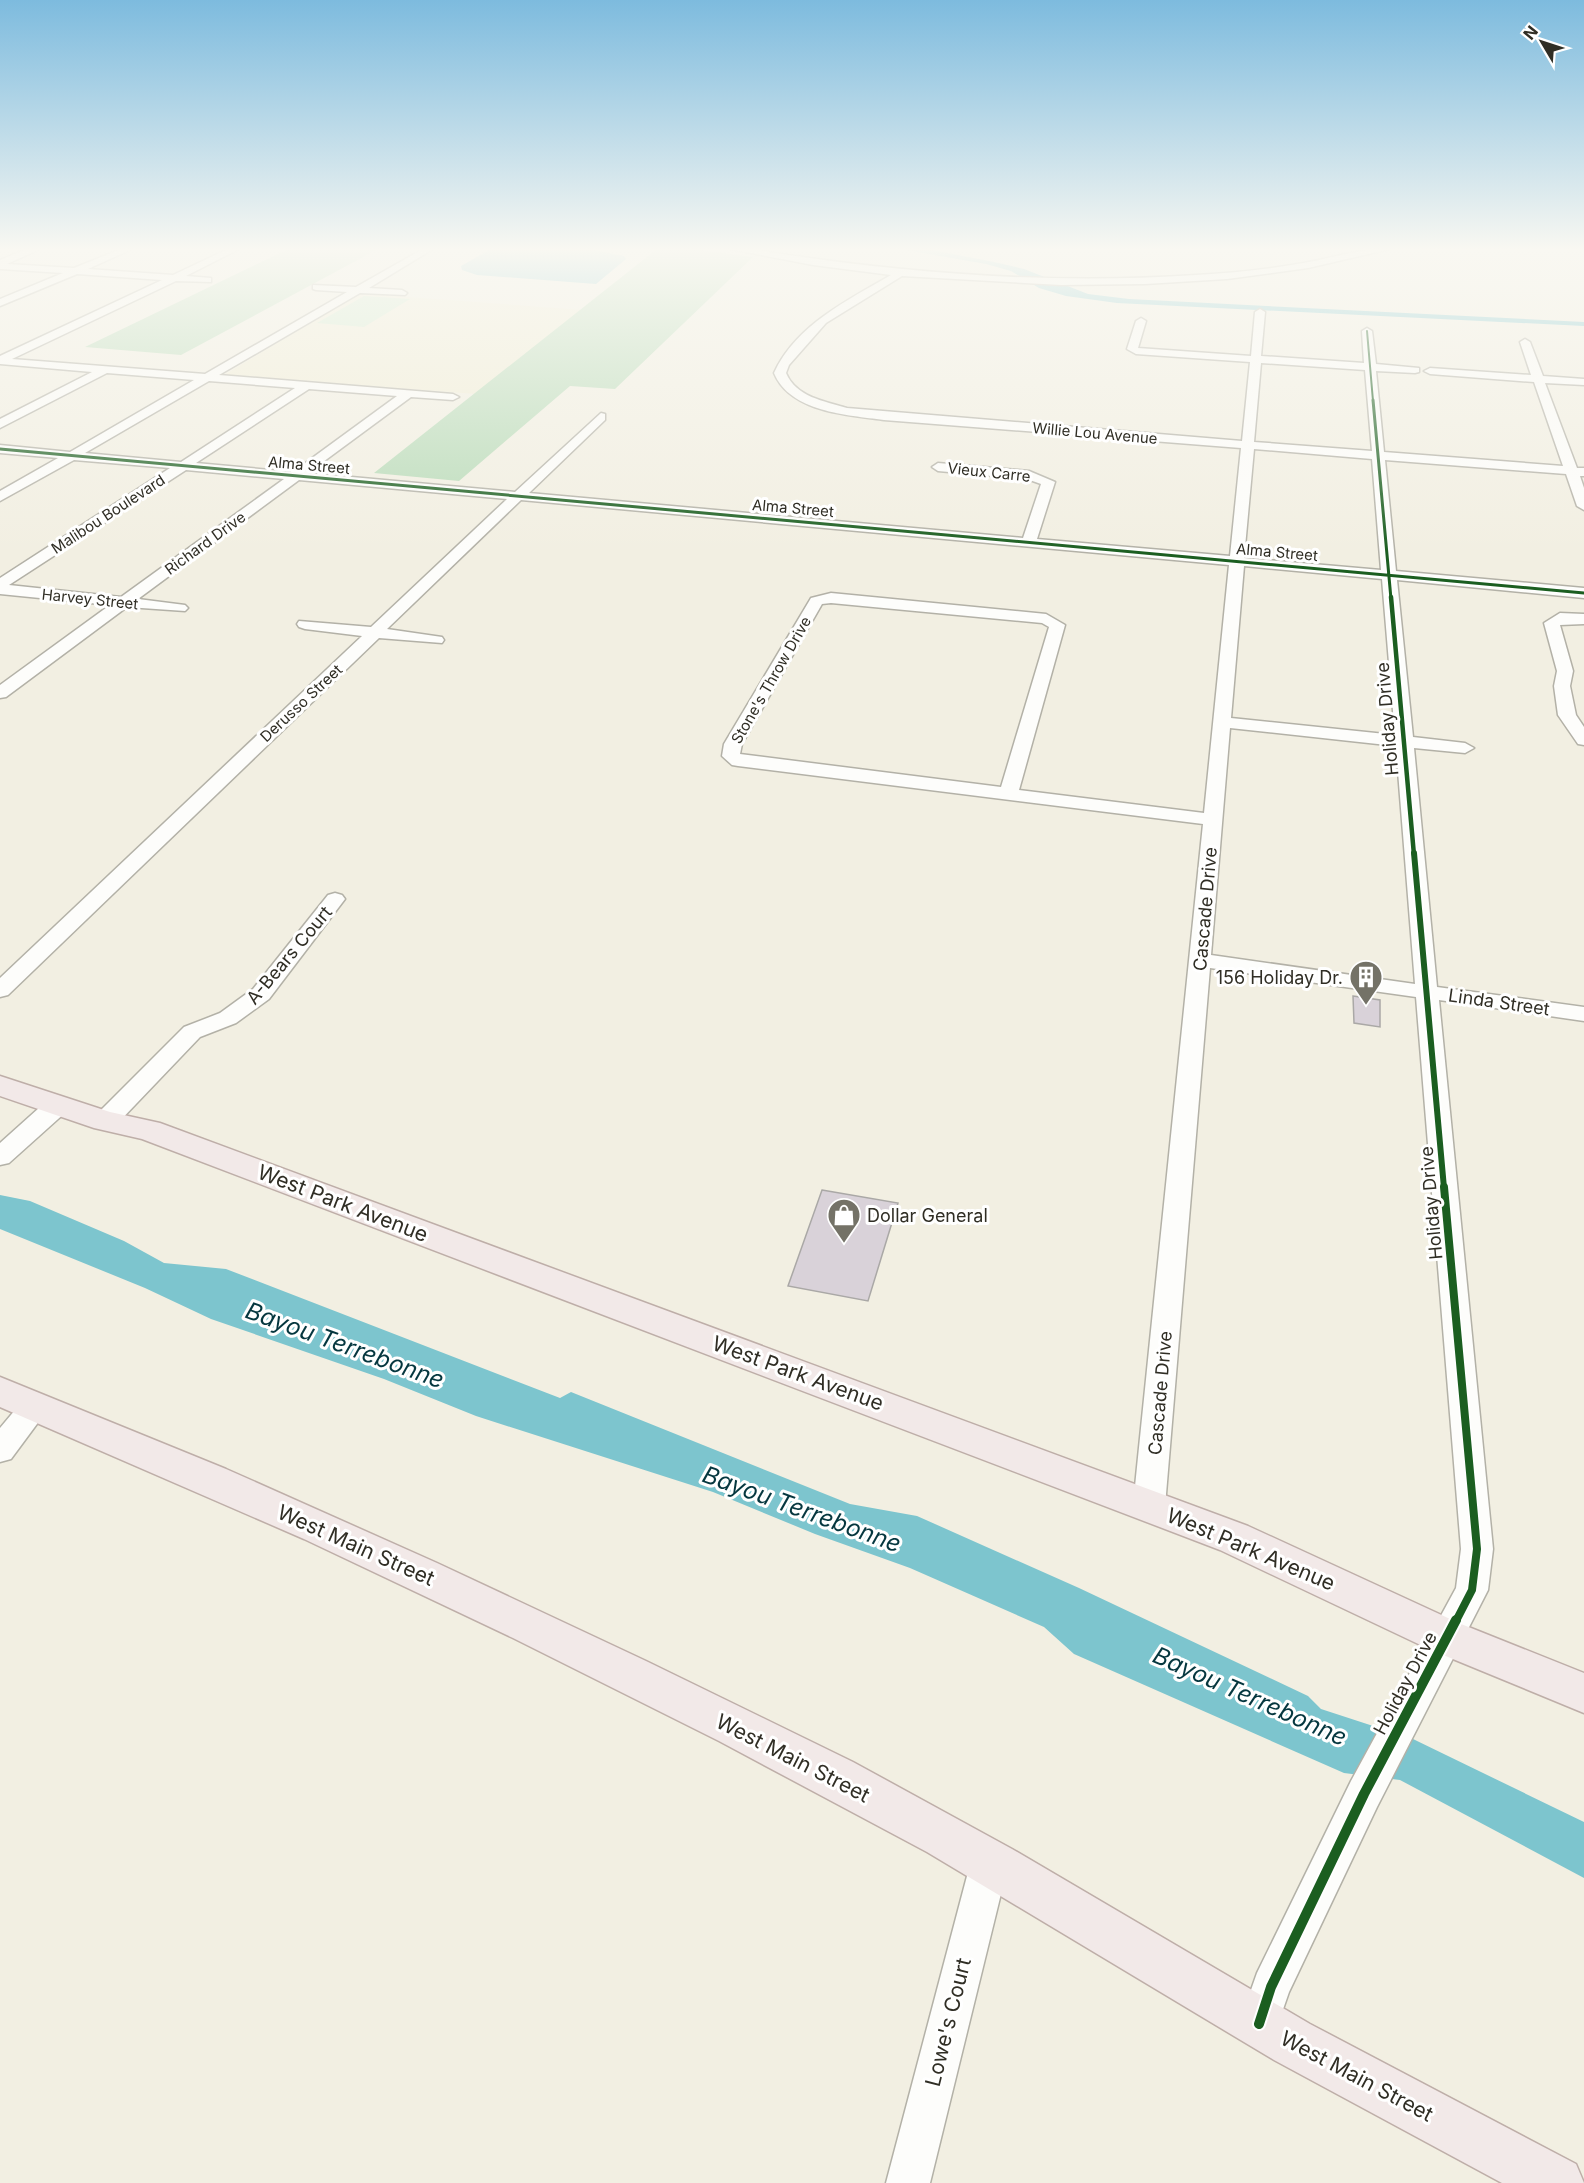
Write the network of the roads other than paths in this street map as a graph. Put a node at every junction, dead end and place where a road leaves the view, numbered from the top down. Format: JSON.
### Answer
{"nodes":[{"id":1,"x":21,"y":351,"type":"edge"},
{"id":2,"x":253,"y":351,"type":"edge"},
{"id":3,"x":796,"y":351,"type":"edge"},
{"id":4,"x":1145,"y":351,"type":"edge"},
{"id":5,"x":1257,"y":351,"type":"edge"},
{"id":6,"x":1369,"y":351,"type":"edge"},
{"id":7,"x":1528,"y":351,"type":"edge"},
{"id":8,"x":1256,"y":359,"type":"junction"},
{"id":9,"x":0,"y":361,"type":"edge"},
{"id":10,"x":1371,"y":367,"type":"junction"},
{"id":11,"x":104,"y":370,"type":"junction"},
{"id":12,"x":1415,"y":370,"type":"dead end"},
{"id":13,"x":1430,"y":371,"type":"dead end"},
{"id":14,"x":206,"y":378,"type":"junction"},
{"id":15,"x":1539,"y":379,"type":"junction"},
{"id":16,"x":1584,"y":382,"type":"edge"},
{"id":17,"x":307,"y":385,"type":"junction"},
{"id":18,"x":409,"y":393,"type":"junction"},
{"id":19,"x":453,"y":397,"type":"dead end"},
{"id":20,"x":601,"y":417,"type":"dead end"},
{"id":21,"x":0,"y":424,"type":"edge"},
{"id":22,"x":1249,"y":445,"type":"junction"},
{"id":23,"x":0,"y":449,"type":"edge"},
{"id":24,"x":73,"y":456,"type":"junction"},
{"id":25,"x":1379,"y":456,"type":"junction"},
{"id":26,"x":183,"y":465,"type":"junction"},
{"id":27,"x":938,"y":467,"type":"dead end"},
{"id":28,"x":1578,"y":471,"type":"edge"},
{"id":29,"x":297,"y":476,"type":"junction"},
{"id":30,"x":519,"y":496,"type":"junction"},
{"id":31,"x":0,"y":497,"type":"edge"},
{"id":32,"x":1584,"y":506,"type":"edge"},
{"id":33,"x":1029,"y":542,"type":"junction"},
{"id":34,"x":1238,"y":561,"type":"junction"},
{"id":35,"x":1390,"y":575,"type":"junction"},
{"id":36,"x":0,"y":587,"type":"edge"},
{"id":37,"x":1584,"y":593,"type":"edge"},
{"id":38,"x":123,"y":603,"type":"junction"},
{"id":39,"x":180,"y":609,"type":"dead end"},
{"id":40,"x":1584,"y":619,"type":"edge"},
{"id":41,"x":305,"y":624,"type":"dead end"},
{"id":42,"x":375,"y":633,"type":"junction"},
{"id":43,"x":436,"y":640,"type":"dead end"},
{"id":44,"x":0,"y":693,"type":"edge"},
{"id":45,"x":1223,"y":722,"type":"junction"},
{"id":46,"x":1584,"y":740,"type":"edge"},
{"id":47,"x":1404,"y":741,"type":"junction"},
{"id":48,"x":1465,"y":748,"type":"dead end"},
{"id":49,"x":1008,"y":794,"type":"junction"},
{"id":50,"x":1214,"y":820,"type":"junction"},
{"id":51,"x":335,"y":899,"type":"dead end"},
{"id":52,"x":1200,"y":960,"type":"junction"},
{"id":53,"x":0,"y":990,"type":"edge"},
{"id":54,"x":1427,"y":992,"type":"junction"},
{"id":55,"x":1584,"y":1014,"type":"edge"},
{"id":56,"x":0,"y":1086,"type":"edge"},
{"id":57,"x":58,"y":1105,"type":"junction"},
{"id":58,"x":105,"y":1121,"type":"junction"},
{"id":59,"x":0,"y":1157,"type":"edge"},
{"id":60,"x":18,"y":1398,"type":"edge"},
{"id":61,"x":0,"y":1450,"type":"edge"},
{"id":62,"x":1149,"y":1506,"type":"junction"},
{"id":63,"x":1446,"y":1637,"type":"junction"},
{"id":64,"x":1584,"y":1693,"type":"edge"},
{"id":65,"x":990,"y":1861,"type":"junction"},
{"id":66,"x":1259,"y":2024,"type":"junction"},
{"id":67,"x":908,"y":2183,"type":"edge"},
{"id":68,"x":1557,"y":2183,"type":"edge"}],
"edges":[{"from":1,"to":9,"type":"street"},
{"from":2,"to":14,"type":"street"},
{"from":3,"to":22,"type":"street","name":"Willie Lou Avenue"},
{"from":4,"to":8,"type":"street"},
{"from":5,"to":8,"type":"street","name":"Cascade Drive"},
{"from":6,"to":10,"type":"street","name":"Holiday Drive"},
{"from":7,"to":15,"type":"street"},
{"from":8,"to":10,"type":"street"},
{"from":8,"to":22,"type":"street","name":"Cascade Drive"},
{"from":9,"to":11,"type":"street"},
{"from":10,"to":12,"type":"street"},
{"from":10,"to":25,"type":"street","name":"Holiday Drive"},
{"from":11,"to":14,"type":"street"},
{"from":11,"to":21,"type":"street"},
{"from":13,"to":15,"type":"street"},
{"from":14,"to":17,"type":"street"},
{"from":14,"to":24,"type":"street"},
{"from":15,"to":16,"type":"street"},
{"from":15,"to":28,"type":"street"},
{"from":17,"to":18,"type":"street"},
{"from":17,"to":26,"type":"street","name":"Malibou Boulevard"},
{"from":18,"to":19,"type":"street"},
{"from":18,"to":29,"type":"street","name":"Richard Drive"},
{"from":20,"to":30,"type":"street","name":"Derusso Street"},
{"from":22,"to":25,"type":"street","name":"Willie Lou Avenue"},
{"from":22,"to":34,"type":"street","name":"Cascade Drive"},
{"from":23,"to":24,"type":"street","name":"Alma Street"},
{"from":24,"to":26,"type":"street","name":"Alma Street"},
{"from":24,"to":31,"type":"street"},
{"from":25,"to":28,"type":"street","name":"Willie Lou Avenue"},
{"from":25,"to":35,"type":"street","name":"Holiday Drive"},
{"from":26,"to":29,"type":"street","name":"Alma Street"},
{"from":26,"to":36,"type":"street","name":"Malibou Boulevard"},
{"from":27,"to":33,"type":"street","name":"Vieux Carre"},
{"from":28,"to":32,"type":"street"},
{"from":29,"to":30,"type":"street","name":"Alma Street"},
{"from":29,"to":38,"type":"street","name":"Richard Drive"},
{"from":30,"to":33,"type":"street","name":"Alma Street"},
{"from":30,"to":42,"type":"street","name":"Derusso Street"},
{"from":33,"to":34,"type":"street","name":"Alma Street"},
{"from":34,"to":35,"type":"street","name":"Alma Street"},
{"from":34,"to":45,"type":"street","name":"Cascade Drive"},
{"from":35,"to":37,"type":"street","name":"Alma Street"},
{"from":35,"to":47,"type":"street","name":"Holiday Drive"},
{"from":36,"to":38,"type":"street","name":"Harvey Street"},
{"from":38,"to":39,"type":"street","name":"Harvey Street"},
{"from":38,"to":44,"type":"street","name":"Richard Drive"},
{"from":40,"to":46,"type":"street"},
{"from":41,"to":42,"type":"street"},
{"from":42,"to":43,"type":"street"},
{"from":42,"to":53,"type":"street","name":"Derusso Street"},
{"from":45,"to":47,"type":"street"},
{"from":45,"to":50,"type":"street","name":"Cascade Drive"},
{"from":47,"to":48,"type":"street"},
{"from":47,"to":54,"type":"street","name":"Holiday Drive"},
{"from":49,"to":49,"type":"street","name":"Stone's Throw Drive"},
{"from":49,"to":50,"type":"street","name":"Stone's Throw Drive"},
{"from":50,"to":52,"type":"street","name":"Cascade Drive"},
{"from":51,"to":58,"type":"street","name":"A-Bears Court"},
{"from":52,"to":54,"type":"street","name":"Linda Street"},
{"from":52,"to":62,"type":"street","name":"Cascade Drive"},
{"from":54,"to":55,"type":"street","name":"Linda Street"},
{"from":54,"to":63,"type":"street","name":"Holiday Drive"},
{"from":56,"to":57,"type":"main road","name":"West Park Avenue"},
{"from":57,"to":58,"type":"main road","name":"West Park Avenue"},
{"from":57,"to":59,"type":"street"},
{"from":58,"to":62,"type":"main road","name":"West Park Avenue"},
{"from":60,"to":61,"type":"street"},
{"from":60,"to":65,"type":"main road","name":"West Main Street"},
{"from":62,"to":63,"type":"main road","name":"West Park Avenue"},
{"from":63,"to":64,"type":"main road","name":"West Park Avenue"},
{"from":63,"to":66,"type":"street","name":"Holiday Drive"},
{"from":65,"to":66,"type":"main road","name":"West Main Street"},
{"from":65,"to":67,"type":"street","name":"Lowe's Court"},
{"from":66,"to":68,"type":"main road","name":"West Main Street"}]}
